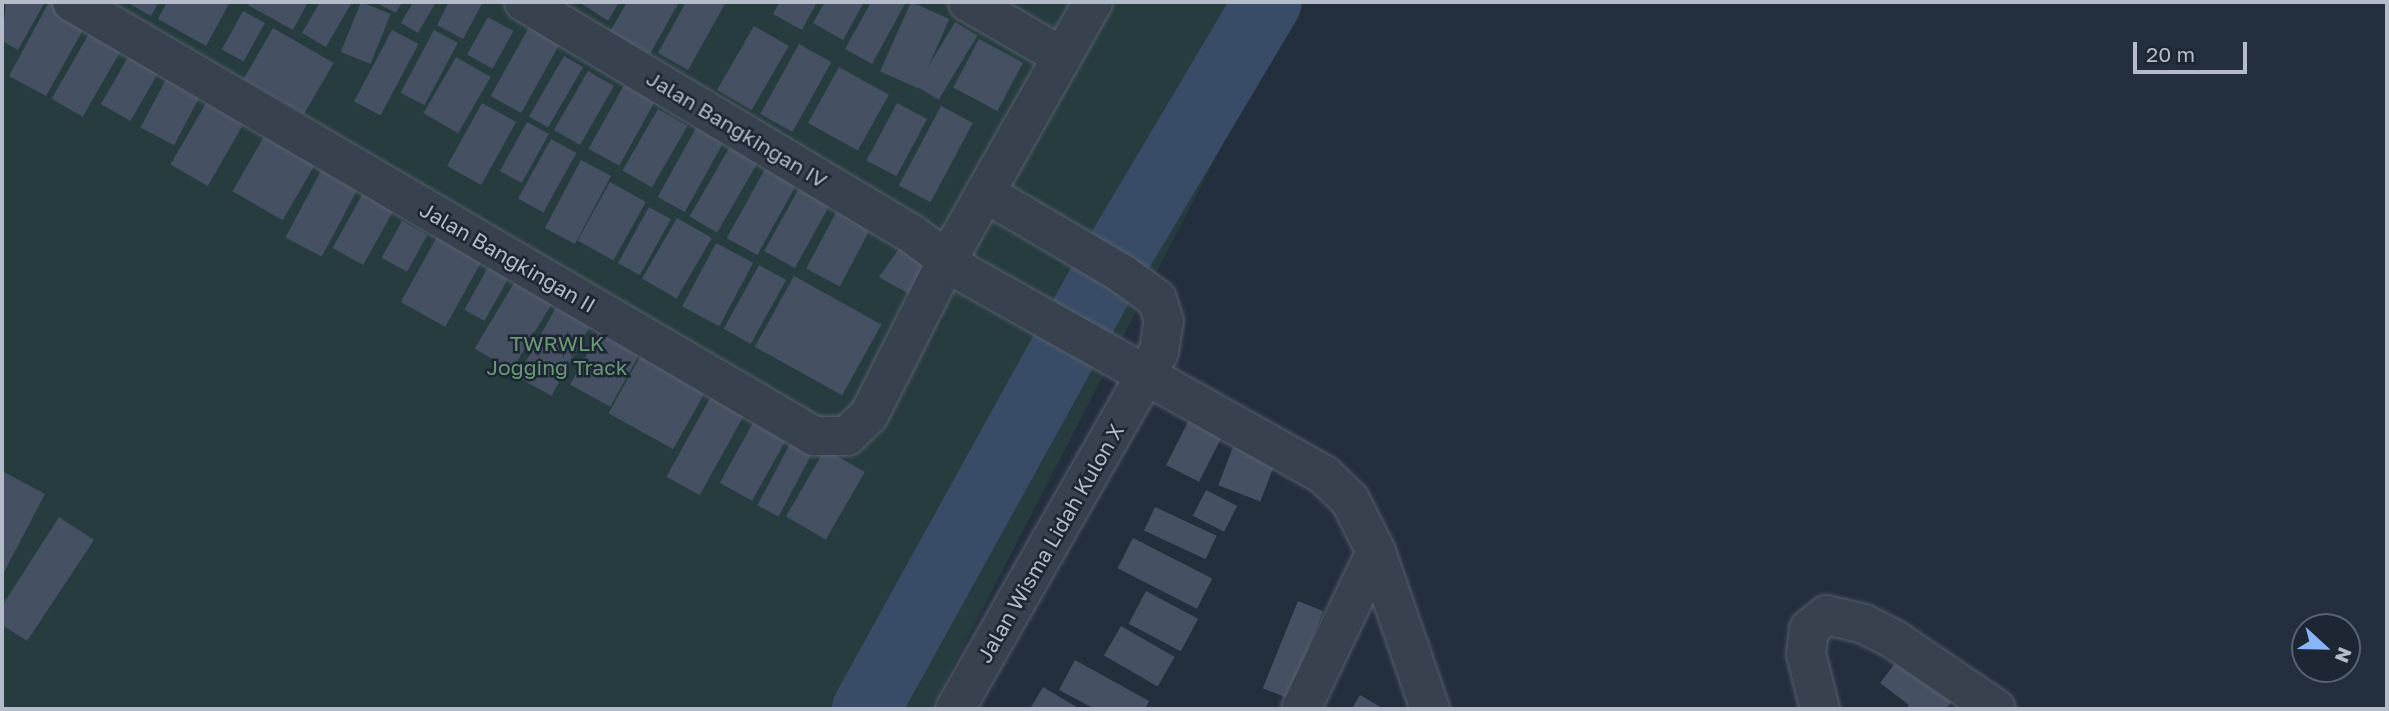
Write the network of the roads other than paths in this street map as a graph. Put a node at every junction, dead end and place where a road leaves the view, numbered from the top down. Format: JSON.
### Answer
{"nodes":[{"id":1,"x":72,"y":2,"type":"edge"},
{"id":2,"x":524,"y":2,"type":"edge"},
{"id":3,"x":968,"y":2,"type":"edge"},
{"id":4,"x":1093,"y":2,"type":"edge"},
{"id":5,"x":1061,"y":56,"type":"junction"},
{"id":6,"x":985,"y":193,"type":"junction"},
{"id":7,"x":946,"y":262,"type":"junction"},
{"id":8,"x":1152,"y":364,"type":"junction"},
{"id":9,"x":1376,"y":552,"type":"junction"},
{"id":10,"x":955,"y":709,"type":"edge"},
{"id":11,"x":1301,"y":709,"type":"edge"},
{"id":12,"x":1430,"y":709,"type":"edge"},
{"id":13,"x":1820,"y":709,"type":"edge"},
{"id":14,"x":1996,"y":709,"type":"edge"}],
"edges":[{"from":1,"to":7,"type":"street","name":"Jalan Bangkingan II"},
{"from":2,"to":7,"type":"street","name":"Jalan Bangkingan IV"},
{"from":3,"to":5,"type":"street"},
{"from":4,"to":5,"type":"street","name":"Jalan Bangkingan II"},
{"from":5,"to":6,"type":"street","name":"Jalan Bangkingan II"},
{"from":6,"to":7,"type":"street","name":"Jalan Bangkingan II"},
{"from":6,"to":8,"type":"street"},
{"from":7,"to":8,"type":"street","name":"Jalan Bangkingan IV"},
{"from":8,"to":9,"type":"street","name":"Jalan Bangkingan IV"},
{"from":8,"to":10,"type":"street","name":"Jalan Wisma Lidah Kulon X"},
{"from":9,"to":11,"type":"street"},
{"from":9,"to":12,"type":"street","name":"Jalan Bangkingan IV"},
{"from":13,"to":14,"type":"street"}]}
